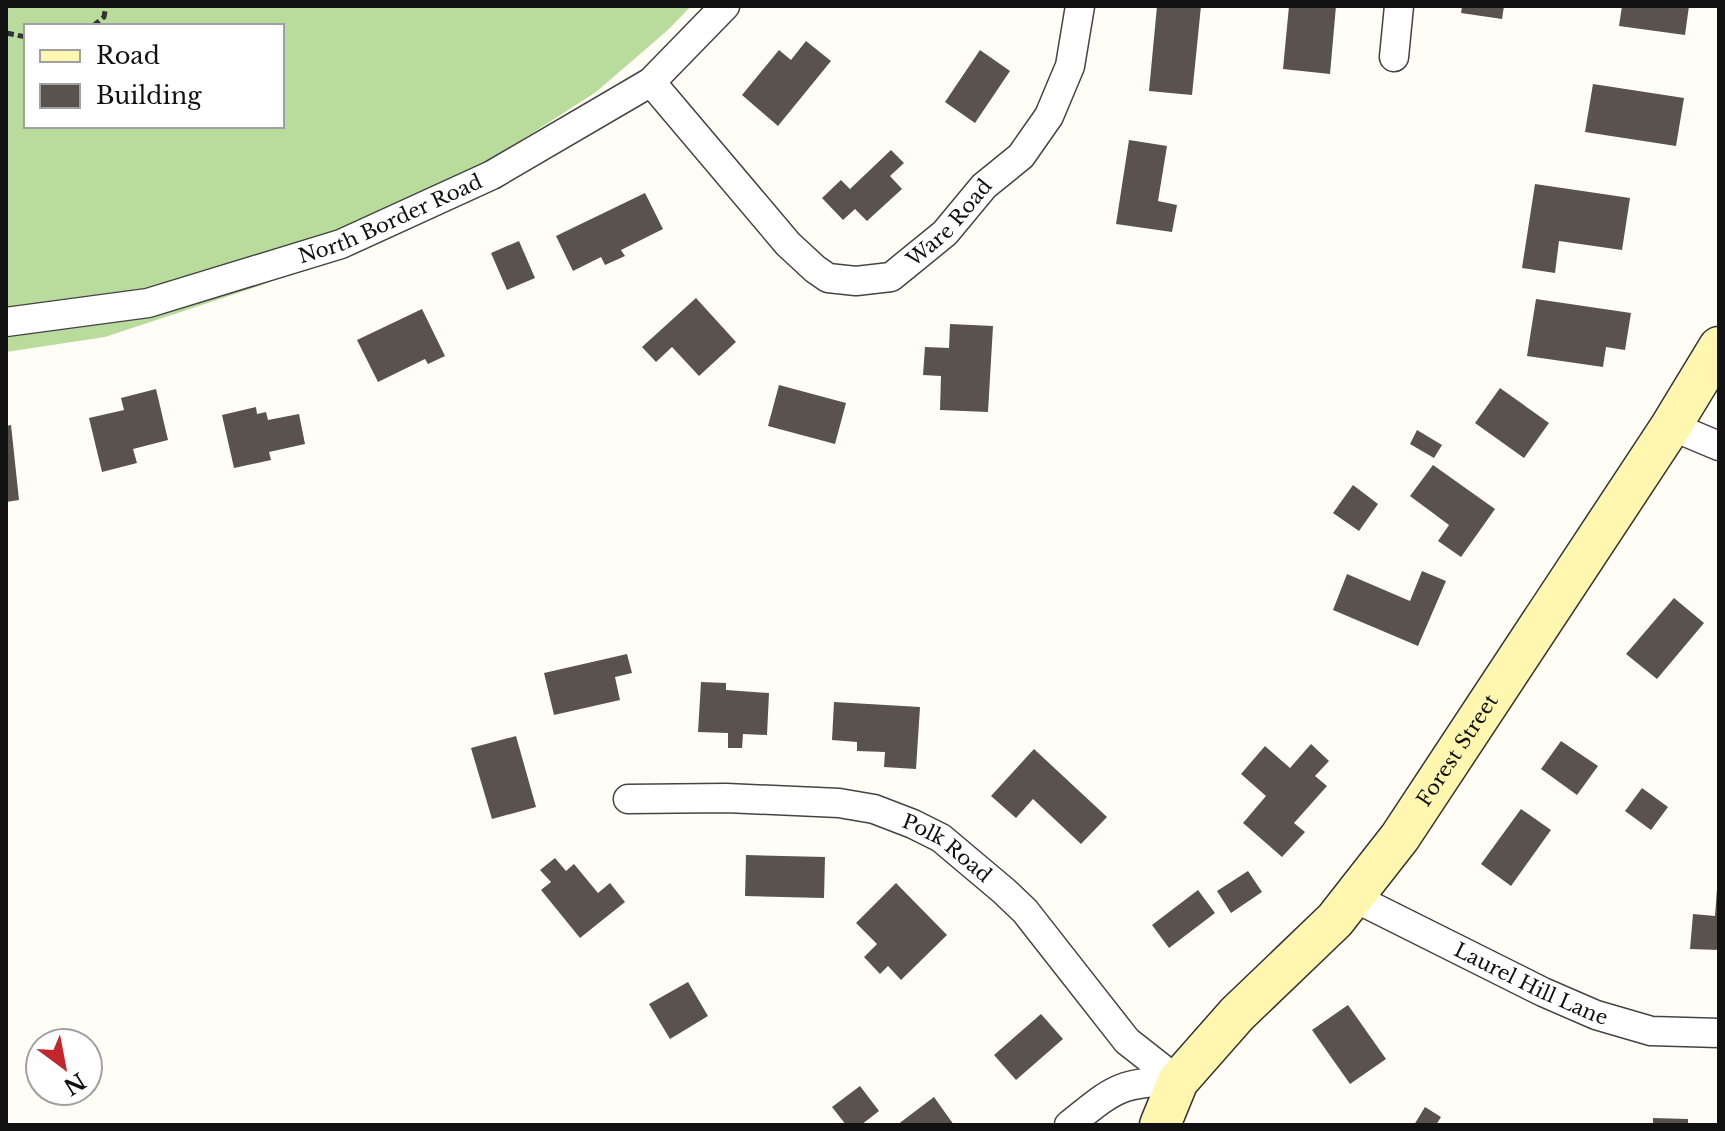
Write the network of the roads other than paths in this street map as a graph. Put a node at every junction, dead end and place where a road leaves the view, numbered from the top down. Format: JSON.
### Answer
{"nodes":[{"id":1,"x":725,"y":6,"type":"edge"},
{"id":2,"x":1080,"y":6,"type":"edge"},
{"id":3,"x":1399,"y":6,"type":"edge"},
{"id":4,"x":1394,"y":57,"type":"dead end"},
{"id":5,"x":651,"y":82,"type":"junction"},
{"id":6,"x":6,"y":322,"type":"edge"},
{"id":7,"x":1719,"y":347,"type":"edge"},
{"id":8,"x":1671,"y":426,"type":"junction"},
{"id":9,"x":1719,"y":446,"type":"edge"},
{"id":10,"x":628,"y":799,"type":"dead end"},
{"id":11,"x":1355,"y":898,"type":"junction"},
{"id":12,"x":1719,"y":1033,"type":"edge"},
{"id":13,"x":1178,"y":1081,"type":"junction"},
{"id":14,"x":1069,"y":1125,"type":"edge"},
{"id":15,"x":1160,"y":1125,"type":"edge"}],
"edges":[{"from":1,"to":5,"type":"street","name":"North Border Road"},
{"from":2,"to":5,"type":"street","name":"Ware Road"},
{"from":3,"to":4,"type":"street"},
{"from":5,"to":6,"type":"street","name":"North Border Road"},
{"from":7,"to":8,"type":"main road","name":"Forest Street"},
{"from":8,"to":9,"type":"street"},
{"from":8,"to":11,"type":"main road","name":"Forest Street"},
{"from":10,"to":13,"type":"street","name":"Polk Road"},
{"from":11,"to":12,"type":"street","name":"Laurel Hill Lane"},
{"from":11,"to":13,"type":"main road","name":"Forest Street"},
{"from":13,"to":14,"type":"street"},
{"from":13,"to":15,"type":"main road","name":"Forest Street"}]}
